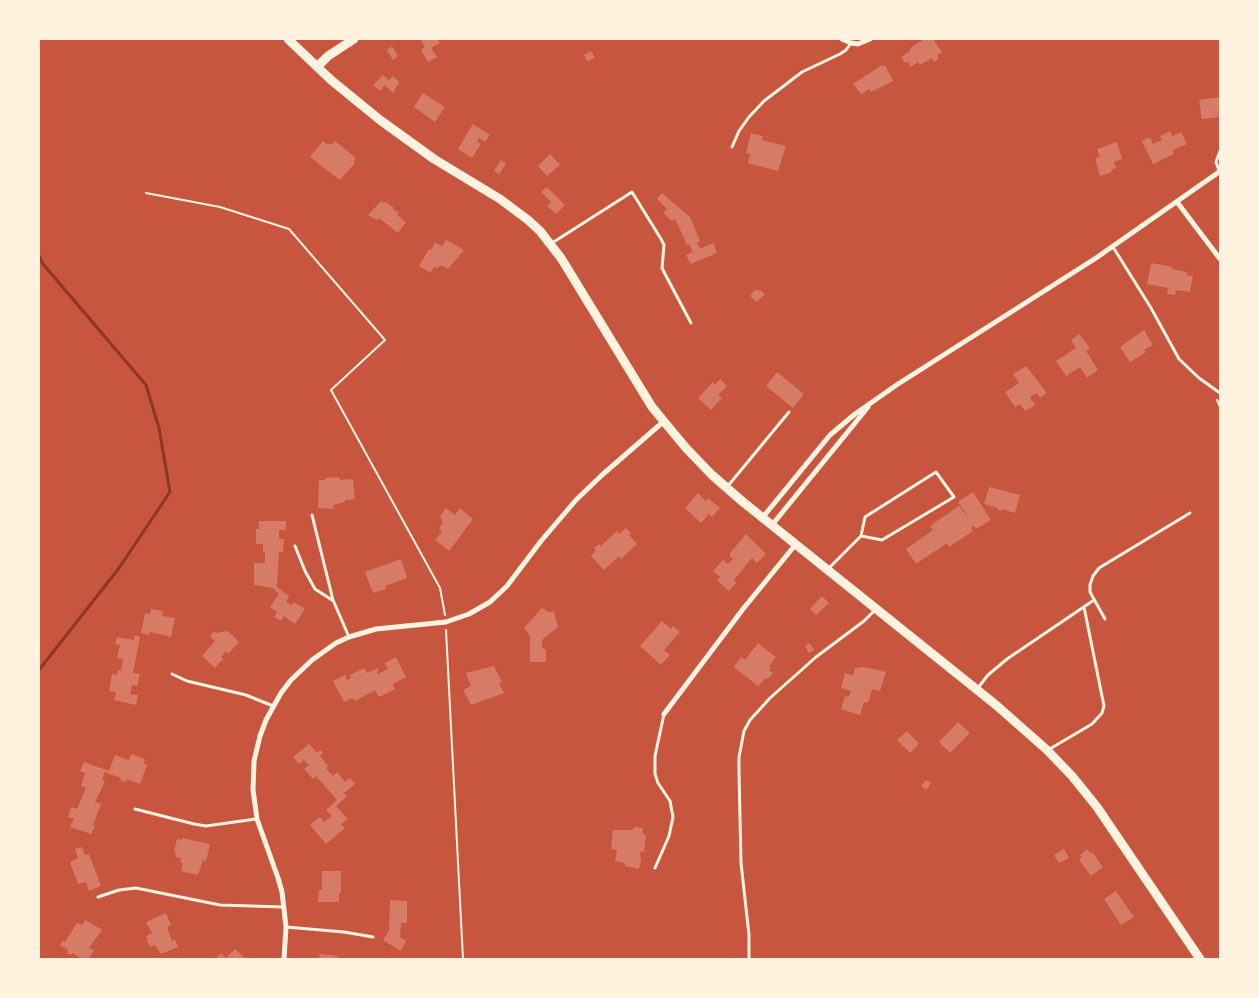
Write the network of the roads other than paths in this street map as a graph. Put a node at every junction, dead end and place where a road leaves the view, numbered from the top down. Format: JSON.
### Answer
{"nodes":[{"id":1,"x":288,"y":39,"type":"edge"},
{"id":2,"x":354,"y":39,"type":"edge"},
{"id":3,"x":842,"y":39,"type":"edge"},
{"id":4,"x":870,"y":39,"type":"edge"},
{"id":5,"x":851,"y":43,"type":"junction"},
{"id":6,"x":317,"y":67,"type":"junction"},
{"id":7,"x":732,"y":147,"type":"dead end"},
{"id":8,"x":1220,"y":151,"type":"edge"},
{"id":9,"x":1220,"y":173,"type":"edge"},
{"id":10,"x":1178,"y":202,"type":"junction"},
{"id":11,"x":551,"y":244,"type":"junction"},
{"id":12,"x":1113,"y":247,"type":"junction"},
{"id":13,"x":1220,"y":259,"type":"edge"},
{"id":14,"x":691,"y":323,"type":"dead end"},
{"id":15,"x":1220,"y":393,"type":"edge"},
{"id":16,"x":872,"y":403,"type":"junction"},
{"id":17,"x":789,"y":412,"type":"dead end"},
{"id":18,"x":663,"y":422,"type":"junction"},
{"id":19,"x":727,"y":488,"type":"junction"},
{"id":20,"x":1190,"y":513,"type":"dead end"},
{"id":21,"x":312,"y":515,"type":"dead end"},
{"id":22,"x":763,"y":517,"type":"junction"},
{"id":23,"x":772,"y":525,"type":"junction"},
{"id":24,"x":861,"y":536,"type":"junction"},
{"id":25,"x":796,"y":544,"type":"junction"},
{"id":26,"x":294,"y":546,"type":"dead end"},
{"id":27,"x":828,"y":570,"type":"junction"},
{"id":28,"x":333,"y":600,"type":"junction"},
{"id":29,"x":1094,"y":600,"type":"junction"},
{"id":30,"x":1084,"y":607,"type":"junction"},
{"id":31,"x":876,"y":608,"type":"junction"},
{"id":32,"x":1105,"y":619,"type":"dead end"},
{"id":33,"x":349,"y":637,"type":"junction"},
{"id":34,"x":172,"y":674,"type":"dead end"},
{"id":35,"x":976,"y":689,"type":"junction"},
{"id":36,"x":273,"y":706,"type":"junction"},
{"id":37,"x":664,"y":714,"type":"joint"},
{"id":38,"x":1047,"y":750,"type":"junction"},
{"id":39,"x":135,"y":809,"type":"dead end"},
{"id":40,"x":257,"y":819,"type":"junction"},
{"id":41,"x":655,"y":868,"type":"dead end"},
{"id":42,"x":98,"y":897,"type":"dead end"},
{"id":43,"x":284,"y":907,"type":"junction"},
{"id":44,"x":286,"y":927,"type":"junction"},
{"id":45,"x":374,"y":937,"type":"dead end"},
{"id":46,"x":284,"y":959,"type":"edge"},
{"id":47,"x":749,"y":959,"type":"edge"},
{"id":48,"x":1200,"y":959,"type":"edge"}],
"edges":[{"from":1,"to":6,"type":"street"},
{"from":2,"to":6,"type":"street"},
{"from":3,"to":5,"type":"street"},
{"from":4,"to":5,"type":"street"},
{"from":5,"to":7,"type":"lane"},
{"from":6,"to":11,"type":"street"},
{"from":8,"to":9,"type":"lane"},
{"from":9,"to":10,"type":"street"},
{"from":10,"to":12,"type":"street"},
{"from":10,"to":13,"type":"street"},
{"from":11,"to":14,"type":"lane"},
{"from":11,"to":18,"type":"street"},
{"from":12,"to":15,"type":"lane"},
{"from":12,"to":16,"type":"street"},
{"from":16,"to":22,"type":"street"},
{"from":16,"to":23,"type":"street"},
{"from":17,"to":19,"type":"lane"},
{"from":18,"to":19,"type":"street"},
{"from":18,"to":33,"type":"street"},
{"from":19,"to":22,"type":"street"},
{"from":20,"to":29,"type":"lane"},
{"from":21,"to":28,"type":"lane"},
{"from":22,"to":23,"type":"street"},
{"from":23,"to":25,"type":"street"},
{"from":24,"to":24,"type":"lane"},
{"from":24,"to":27,"type":"lane"},
{"from":25,"to":27,"type":"street"},
{"from":25,"to":37,"type":"street"},
{"from":26,"to":28,"type":"lane"},
{"from":27,"to":31,"type":"street"},
{"from":28,"to":33,"type":"lane"},
{"from":29,"to":30,"type":"lane"},
{"from":29,"to":32,"type":"lane"},
{"from":30,"to":35,"type":"lane"},
{"from":30,"to":38,"type":"lane"},
{"from":31,"to":35,"type":"street"},
{"from":31,"to":47,"type":"lane"},
{"from":33,"to":36,"type":"street"},
{"from":34,"to":36,"type":"lane"},
{"from":35,"to":38,"type":"street"},
{"from":36,"to":40,"type":"street"},
{"from":37,"to":41,"type":"lane"},
{"from":38,"to":48,"type":"street"},
{"from":39,"to":40,"type":"lane"},
{"from":40,"to":43,"type":"street"},
{"from":42,"to":43,"type":"lane"},
{"from":43,"to":44,"type":"street"},
{"from":44,"to":45,"type":"lane"},
{"from":44,"to":46,"type":"street"}]}
